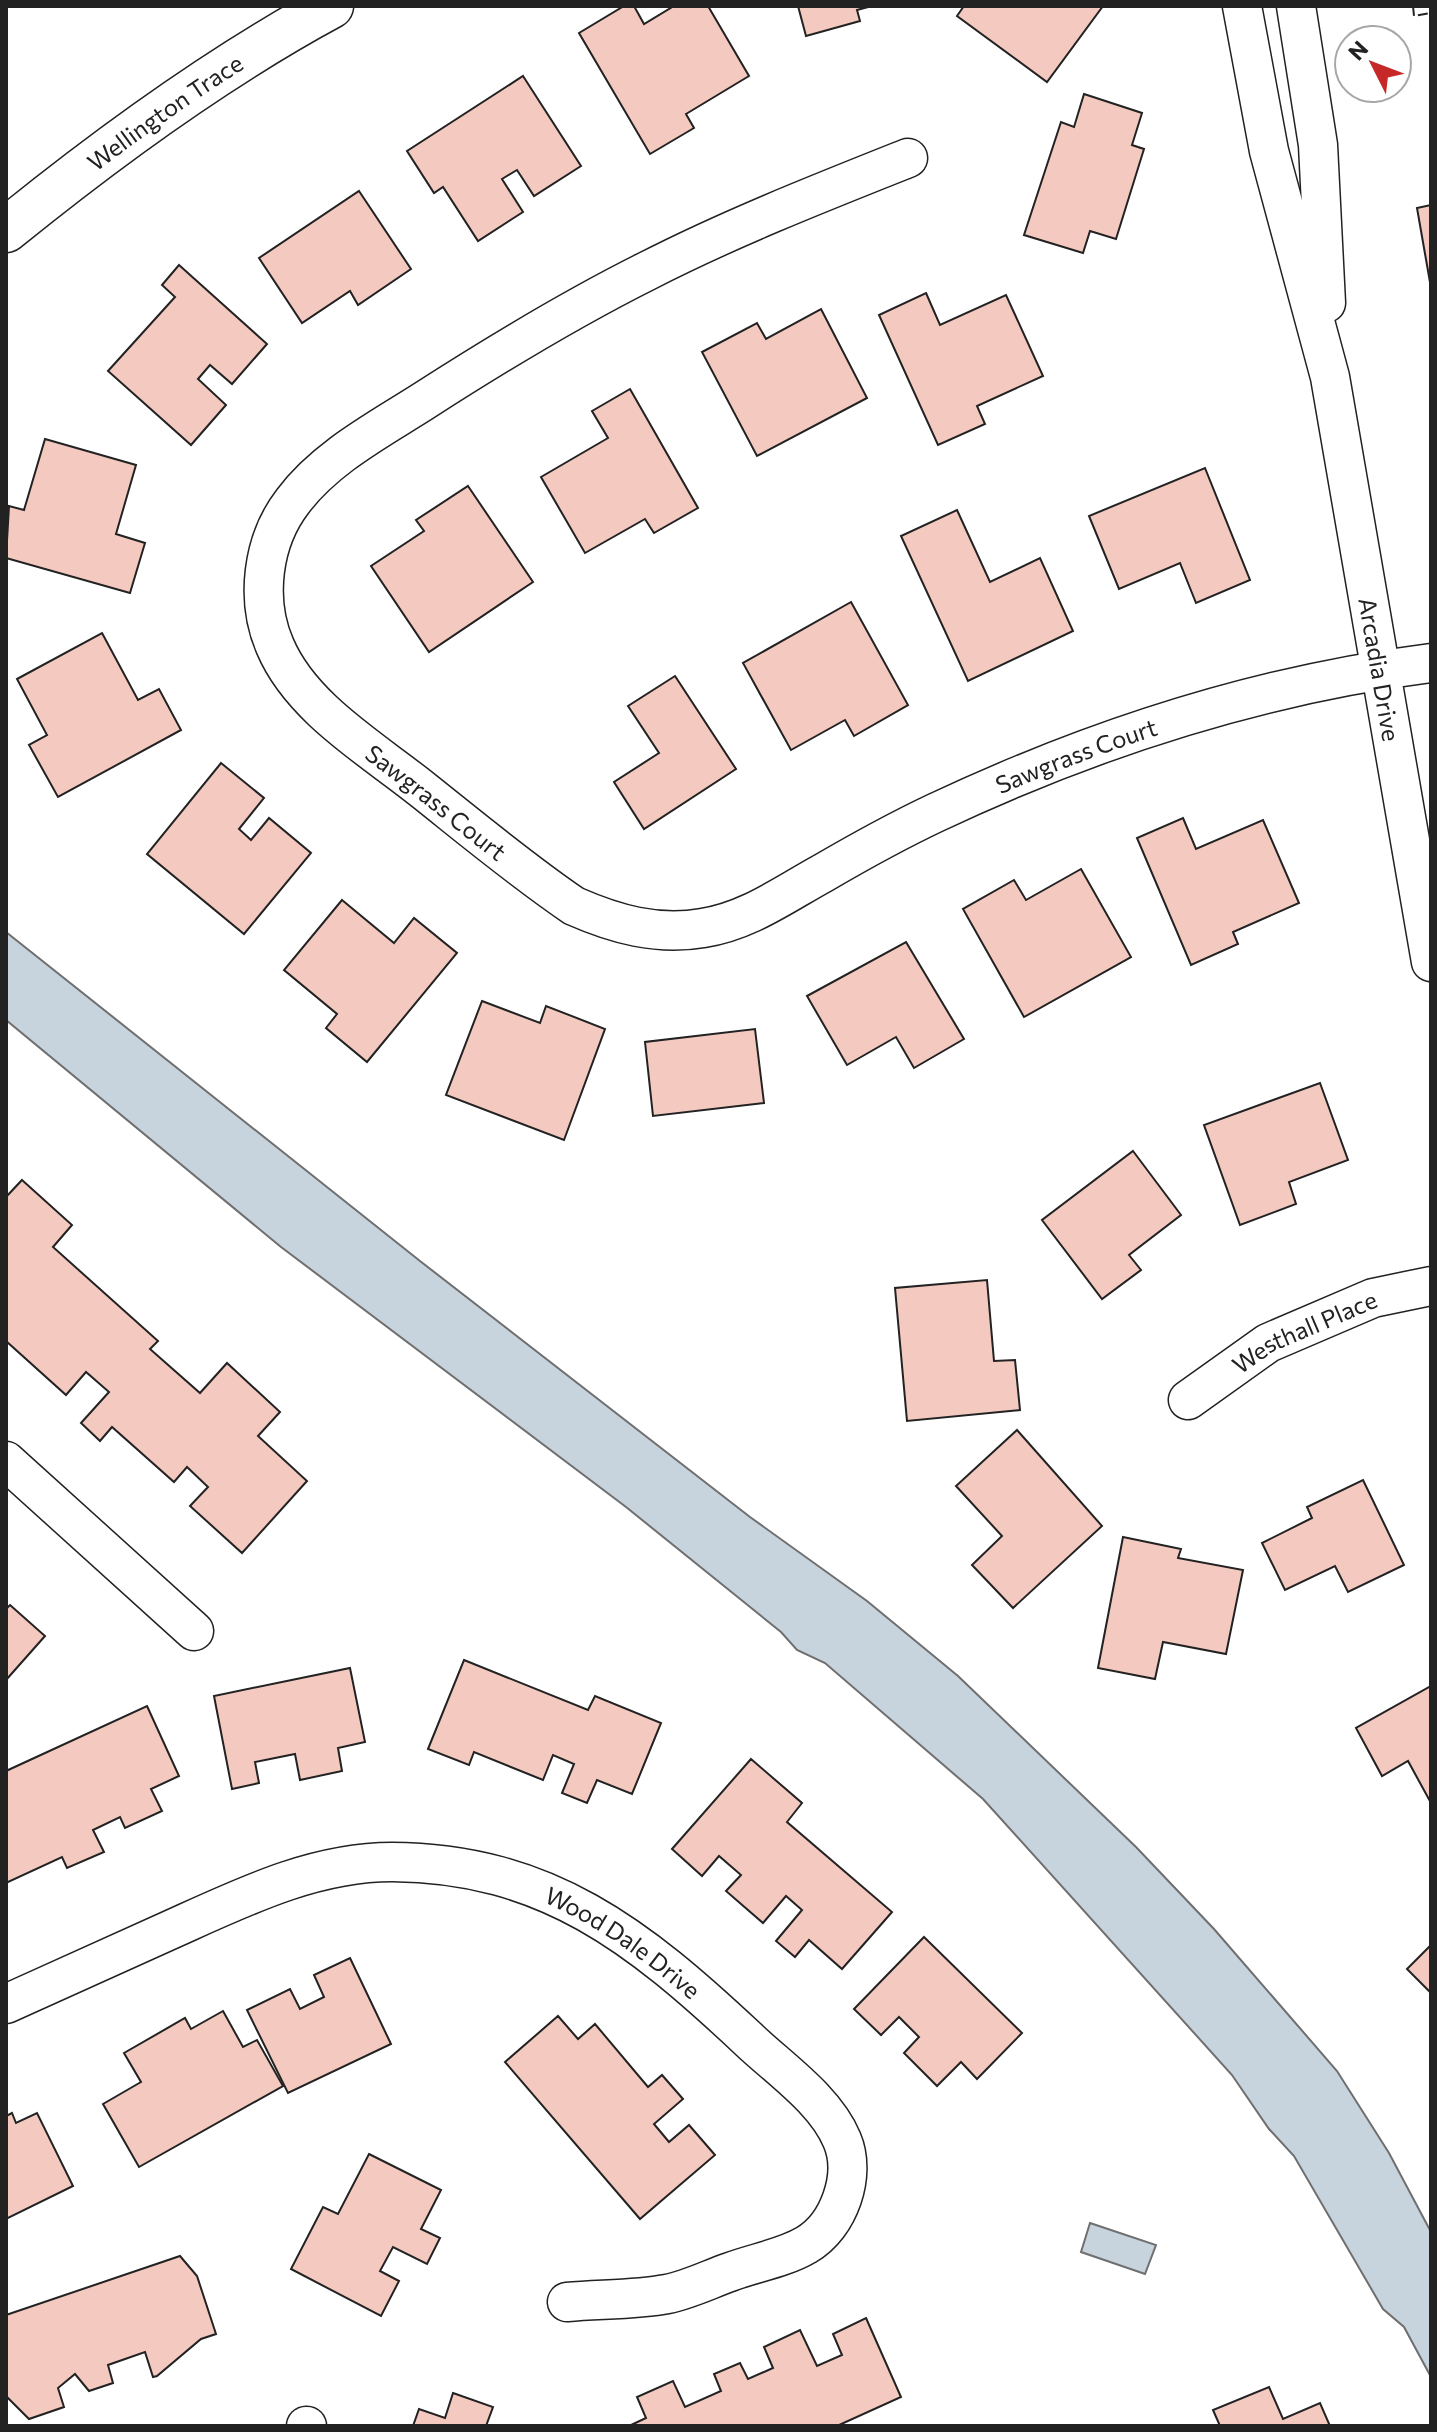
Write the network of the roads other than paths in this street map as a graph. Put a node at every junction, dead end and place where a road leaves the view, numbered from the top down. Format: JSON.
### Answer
{"nodes":[{"id":1,"x":331,"y":6,"type":"edge"},
{"id":2,"x":1242,"y":6,"type":"edge"},
{"id":3,"x":1296,"y":6,"type":"edge"},
{"id":4,"x":908,"y":158,"type":"dead end"},
{"id":5,"x":6,"y":230,"type":"edge"},
{"id":6,"x":1330,"y":377,"type":"junction"},
{"id":7,"x":1431,"y":663,"type":"edge"},
{"id":8,"x":1382,"y":669,"type":"junction"},
{"id":9,"x":1431,"y":962,"type":"edge"},
{"id":10,"x":1431,"y":1286,"type":"edge"},
{"id":11,"x":1188,"y":1400,"type":"dead end"},
{"id":12,"x":6,"y":1461,"type":"edge"},
{"id":13,"x":194,"y":1631,"type":"dead end"},
{"id":14,"x":6,"y":2004,"type":"edge"},
{"id":15,"x":567,"y":2302,"type":"dead end"}],
"edges":[{"from":1,"to":5,"type":"street","name":"Wellington Trace"},
{"from":2,"to":6,"type":"street","name":"Arcadia Drive"},
{"from":3,"to":6,"type":"street","name":"Arcadia Drive"},
{"from":4,"to":8,"type":"street","name":"Sawgrass Court"},
{"from":6,"to":8,"type":"street","name":"Arcadia Drive"},
{"from":7,"to":8,"type":"street","name":"Sawgrass Court"},
{"from":8,"to":9,"type":"street","name":"Arcadia Drive"},
{"from":10,"to":11,"type":"street","name":"Westhall Place"},
{"from":12,"to":13,"type":"street"},
{"from":14,"to":15,"type":"street","name":"Wood Dale Drive"}]}
